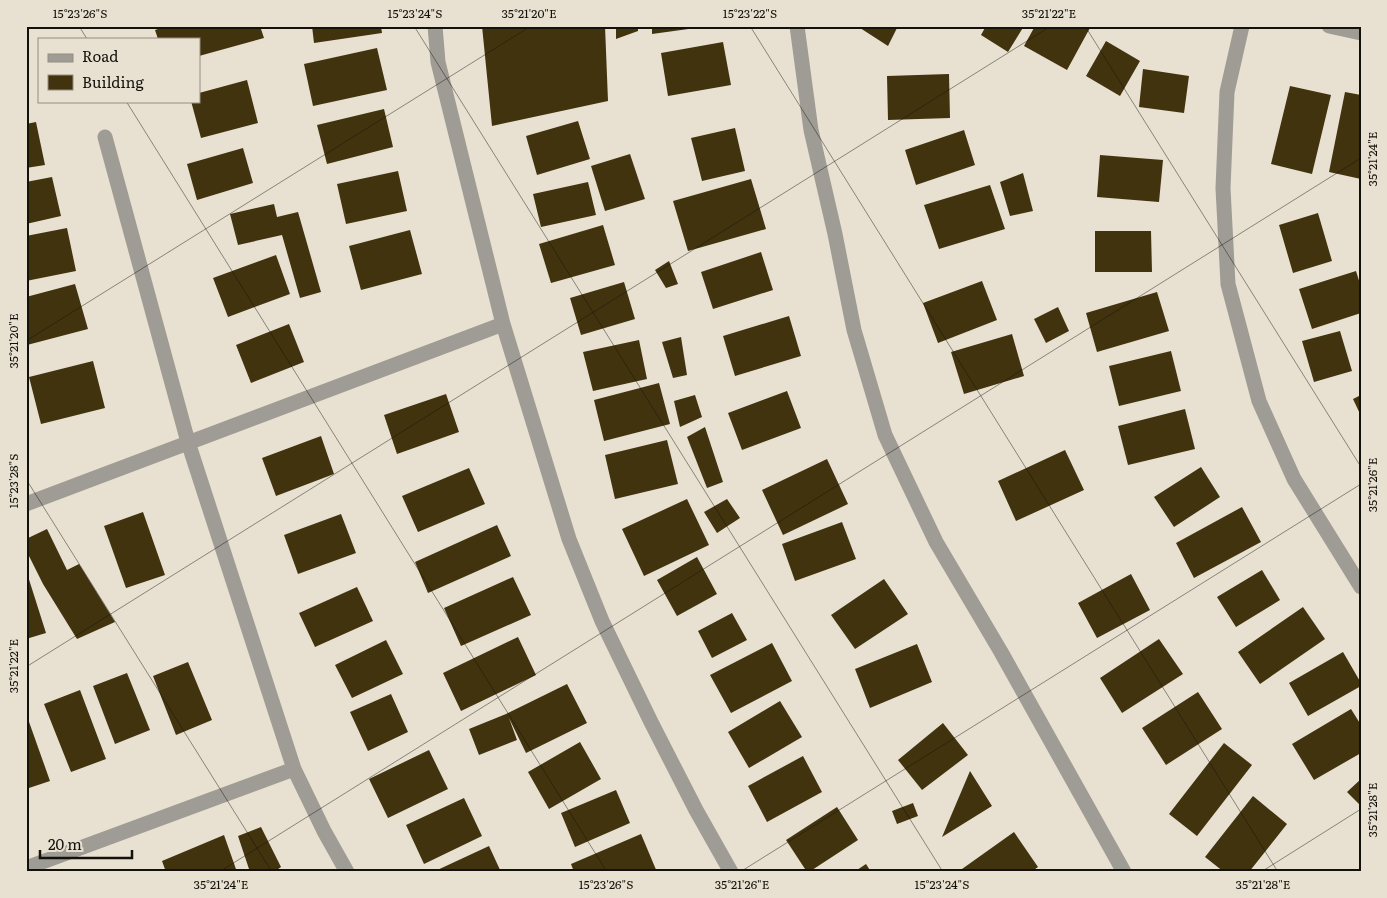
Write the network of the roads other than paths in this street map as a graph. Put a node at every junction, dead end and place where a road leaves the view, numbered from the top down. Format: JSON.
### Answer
{"nodes":[{"id":1,"x":435,"y":26,"type":"edge"},
{"id":2,"x":797,"y":26,"type":"edge"},
{"id":3,"x":1242,"y":26,"type":"edge"},
{"id":4,"x":1328,"y":26,"type":"edge"},
{"id":5,"x":1361,"y":33,"type":"edge"},
{"id":6,"x":105,"y":137,"type":"dead end"},
{"id":7,"x":503,"y":324,"type":"junction"},
{"id":8,"x":188,"y":442,"type":"junction"},
{"id":9,"x":26,"y":504,"type":"edge"},
{"id":10,"x":1361,"y":587,"type":"edge"},
{"id":11,"x":294,"y":770,"type":"junction"},
{"id":12,"x":26,"y":868,"type":"edge"},
{"id":13,"x":347,"y":872,"type":"edge"},
{"id":14,"x":731,"y":872,"type":"edge"},
{"id":15,"x":1124,"y":872,"type":"edge"}],
"edges":[{"from":1,"to":7,"type":"street"},
{"from":2,"to":15,"type":"street"},
{"from":3,"to":10,"type":"street"},
{"from":4,"to":5,"type":"street"},
{"from":6,"to":8,"type":"street"},
{"from":7,"to":8,"type":"street"},
{"from":7,"to":14,"type":"street"},
{"from":8,"to":9,"type":"street"},
{"from":8,"to":11,"type":"street"},
{"from":11,"to":12,"type":"street"},
{"from":11,"to":13,"type":"street"}]}
